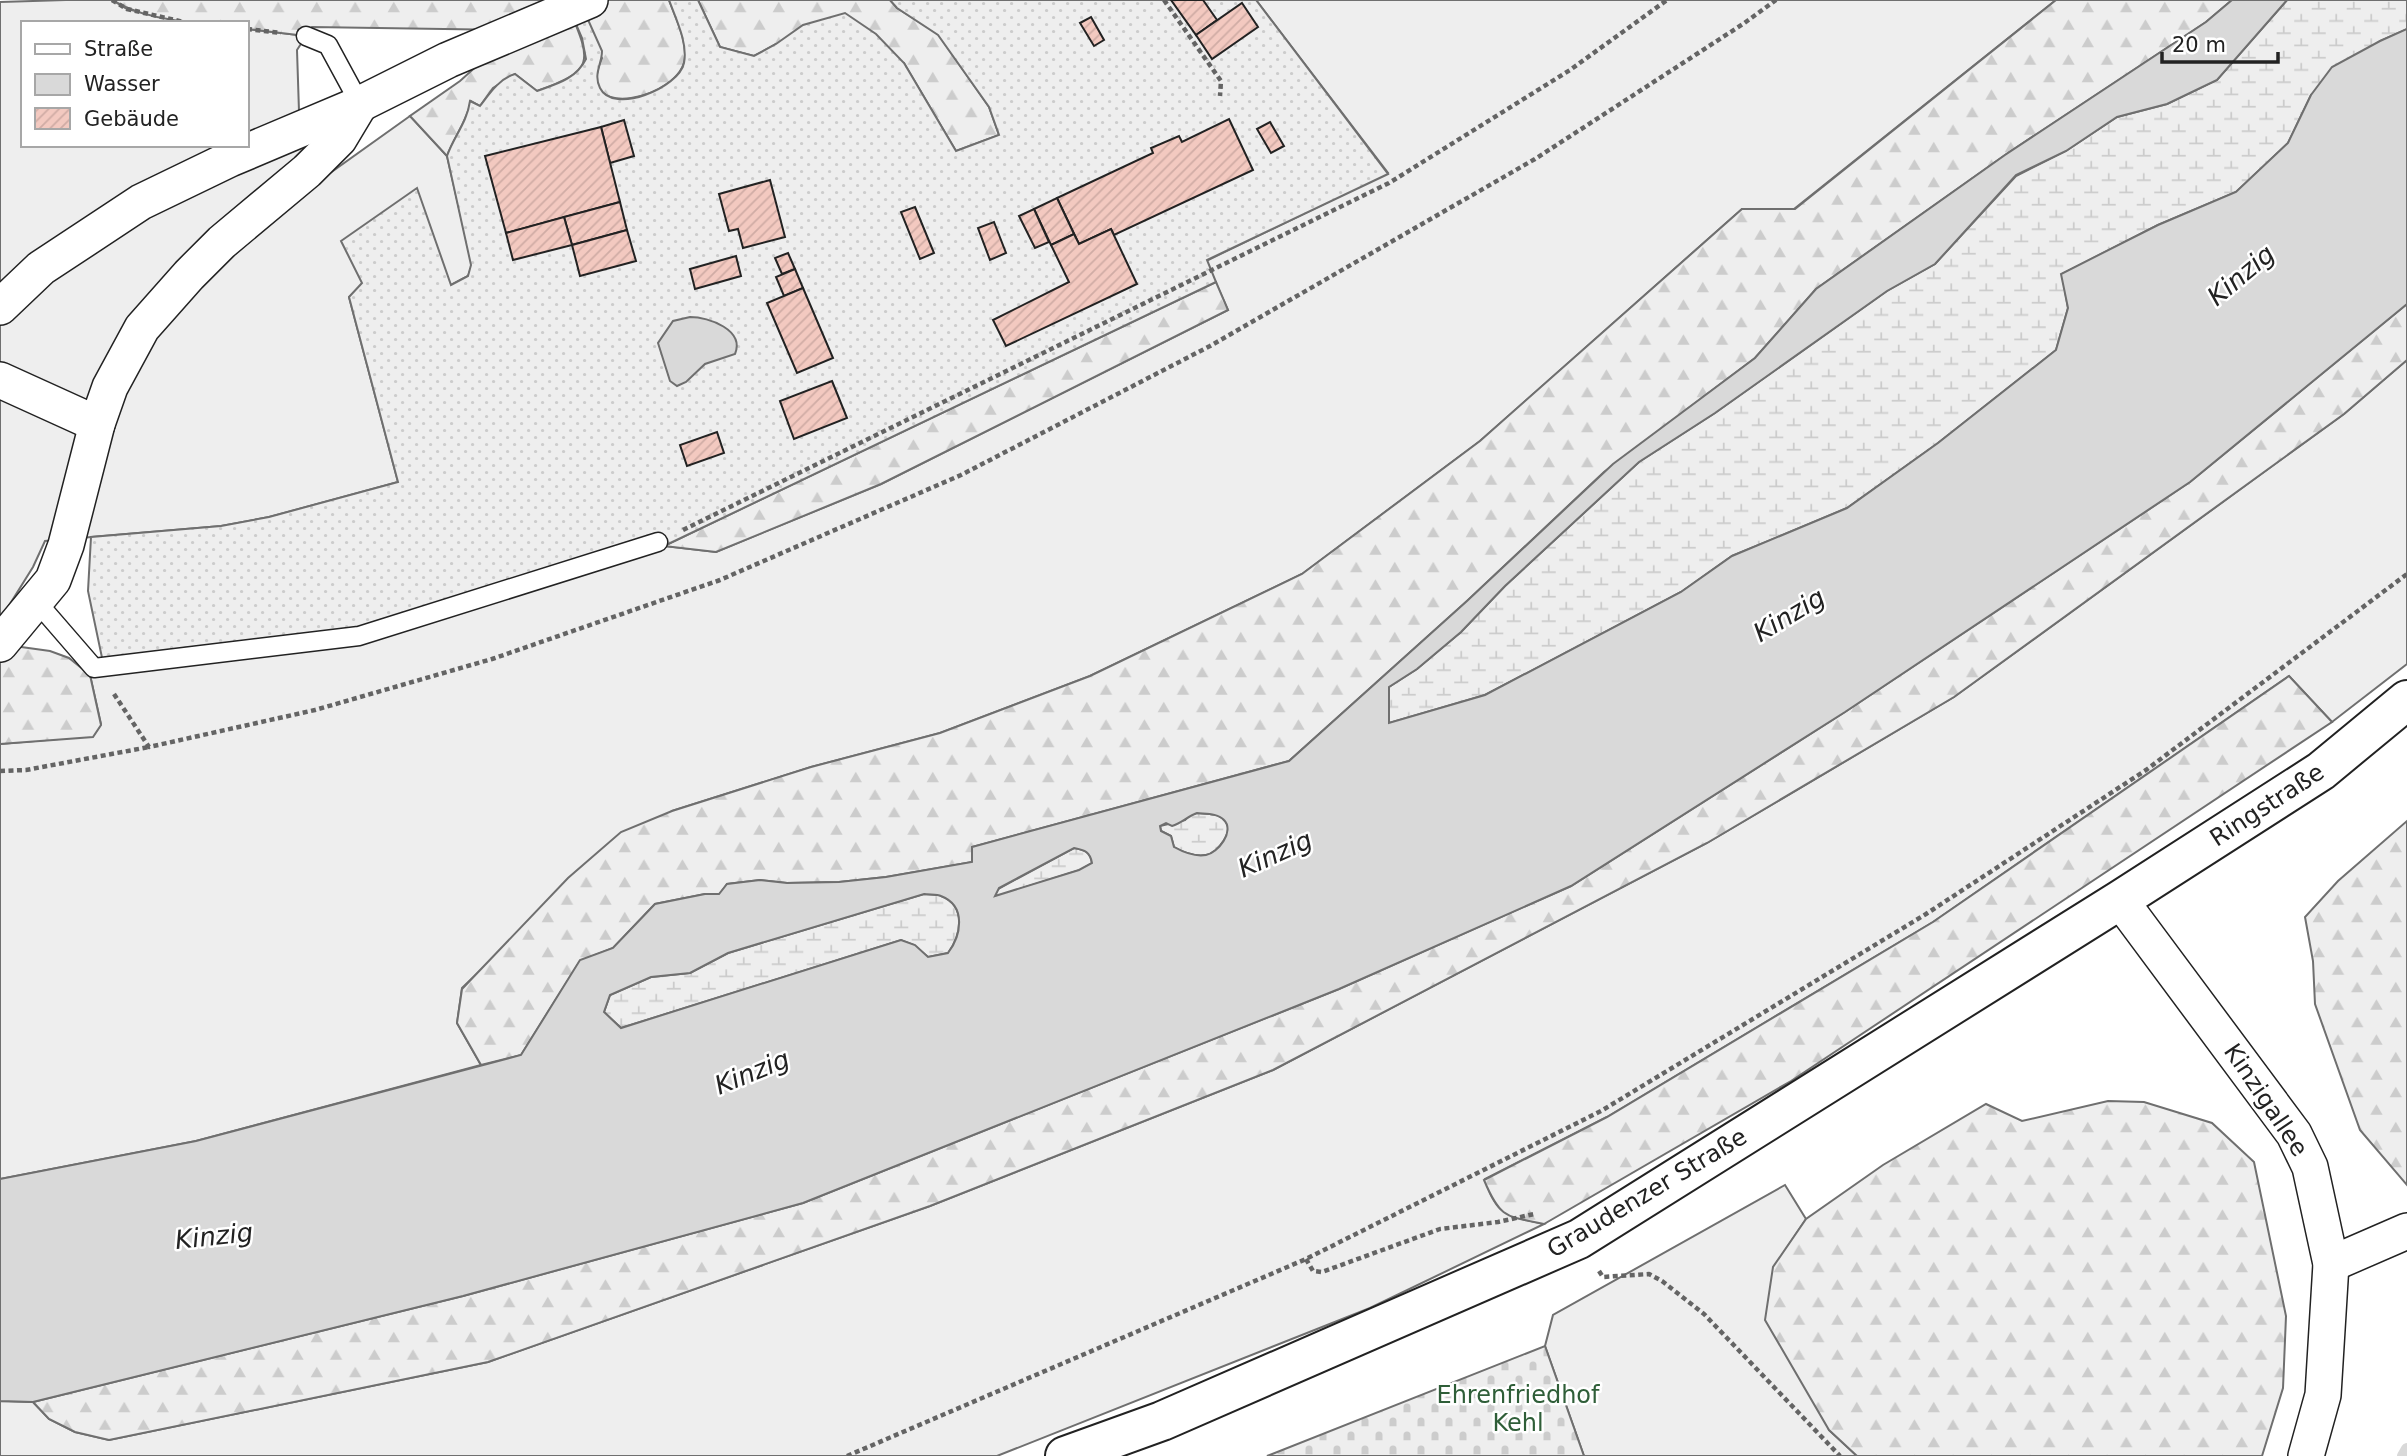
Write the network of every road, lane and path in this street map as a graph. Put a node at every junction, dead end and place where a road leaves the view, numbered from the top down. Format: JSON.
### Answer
{"nodes":[{"id":1,"x":112,"y":0,"type":"edge"},
{"id":2,"x":590,"y":0,"type":"edge"},
{"id":3,"x":1164,"y":0,"type":"edge"},
{"id":4,"x":1667,"y":0,"type":"edge"},
{"id":5,"x":1776,"y":0,"type":"edge"},
{"id":6,"x":179,"y":21,"type":"edge"},
{"id":7,"x":306,"y":36,"type":"dead end"},
{"id":8,"x":1220,"y":96,"type":"dead end"},
{"id":9,"x":360,"y":104,"type":"junction"},
{"id":10,"x":0,"y":307,"type":"edge"},
{"id":11,"x":0,"y":380,"type":"edge"},
{"id":12,"x":97,"y":424,"type":"junction"},
{"id":13,"x":658,"y":542,"type":"joint"},
{"id":14,"x":2407,"y":574,"type":"edge"},
{"id":15,"x":36,"y":601,"type":"junction"},
{"id":16,"x":0,"y":644,"type":"edge"},
{"id":17,"x":94,"y":668,"type":"junction"},
{"id":18,"x":2407,"y":700,"type":"edge"},
{"id":19,"x":149,"y":747,"type":"junction"},
{"id":20,"x":0,"y":771,"type":"edge"},
{"id":21,"x":2120,"y":900,"type":"junction"},
{"id":22,"x":1539,"y":1213,"type":"dead end"},
{"id":23,"x":2407,"y":1231,"type":"edge"},
{"id":24,"x":1579,"y":1239,"type":"junction"},
{"id":25,"x":1306,"y":1259,"type":"junction"},
{"id":26,"x":2331,"y":1264,"type":"junction"},
{"id":27,"x":847,"y":1456,"type":"edge"},
{"id":28,"x":1065,"y":1456,"type":"edge"},
{"id":29,"x":1840,"y":1456,"type":"edge"},
{"id":30,"x":2306,"y":1456,"type":"edge"}],
"edges":[{"from":1,"to":6,"type":"path"},
{"from":2,"to":9,"type":"street"},
{"from":3,"to":8,"type":"path"},
{"from":4,"to":13,"type":"path"},
{"from":5,"to":19,"type":"path"},
{"from":7,"to":9,"type":"lane"},
{"from":9,"to":10,"type":"street"},
{"from":9,"to":12,"type":"street"},
{"from":11,"to":12,"type":"street"},
{"from":12,"to":15,"type":"street"},
{"from":13,"to":17,"type":"lane"},
{"from":14,"to":25,"type":"path"},
{"from":15,"to":16,"type":"street"},
{"from":15,"to":17,"type":"lane"},
{"from":17,"to":19,"type":"path"},
{"from":18,"to":21,"type":"main road","name":"Ringstraße"},
{"from":19,"to":20,"type":"path"},
{"from":21,"to":24,"type":"main road","name":"Graudenzer Straße"},
{"from":21,"to":26,"type":"street","name":"Kinzigallee"},
{"from":22,"to":25,"type":"path"},
{"from":23,"to":26,"type":"street"},
{"from":24,"to":28,"type":"main road","name":"Graudenzer Straße"},
{"from":24,"to":29,"type":"path"},
{"from":25,"to":27,"type":"path"},
{"from":26,"to":30,"type":"street","name":"Kinzigallee"}]}
